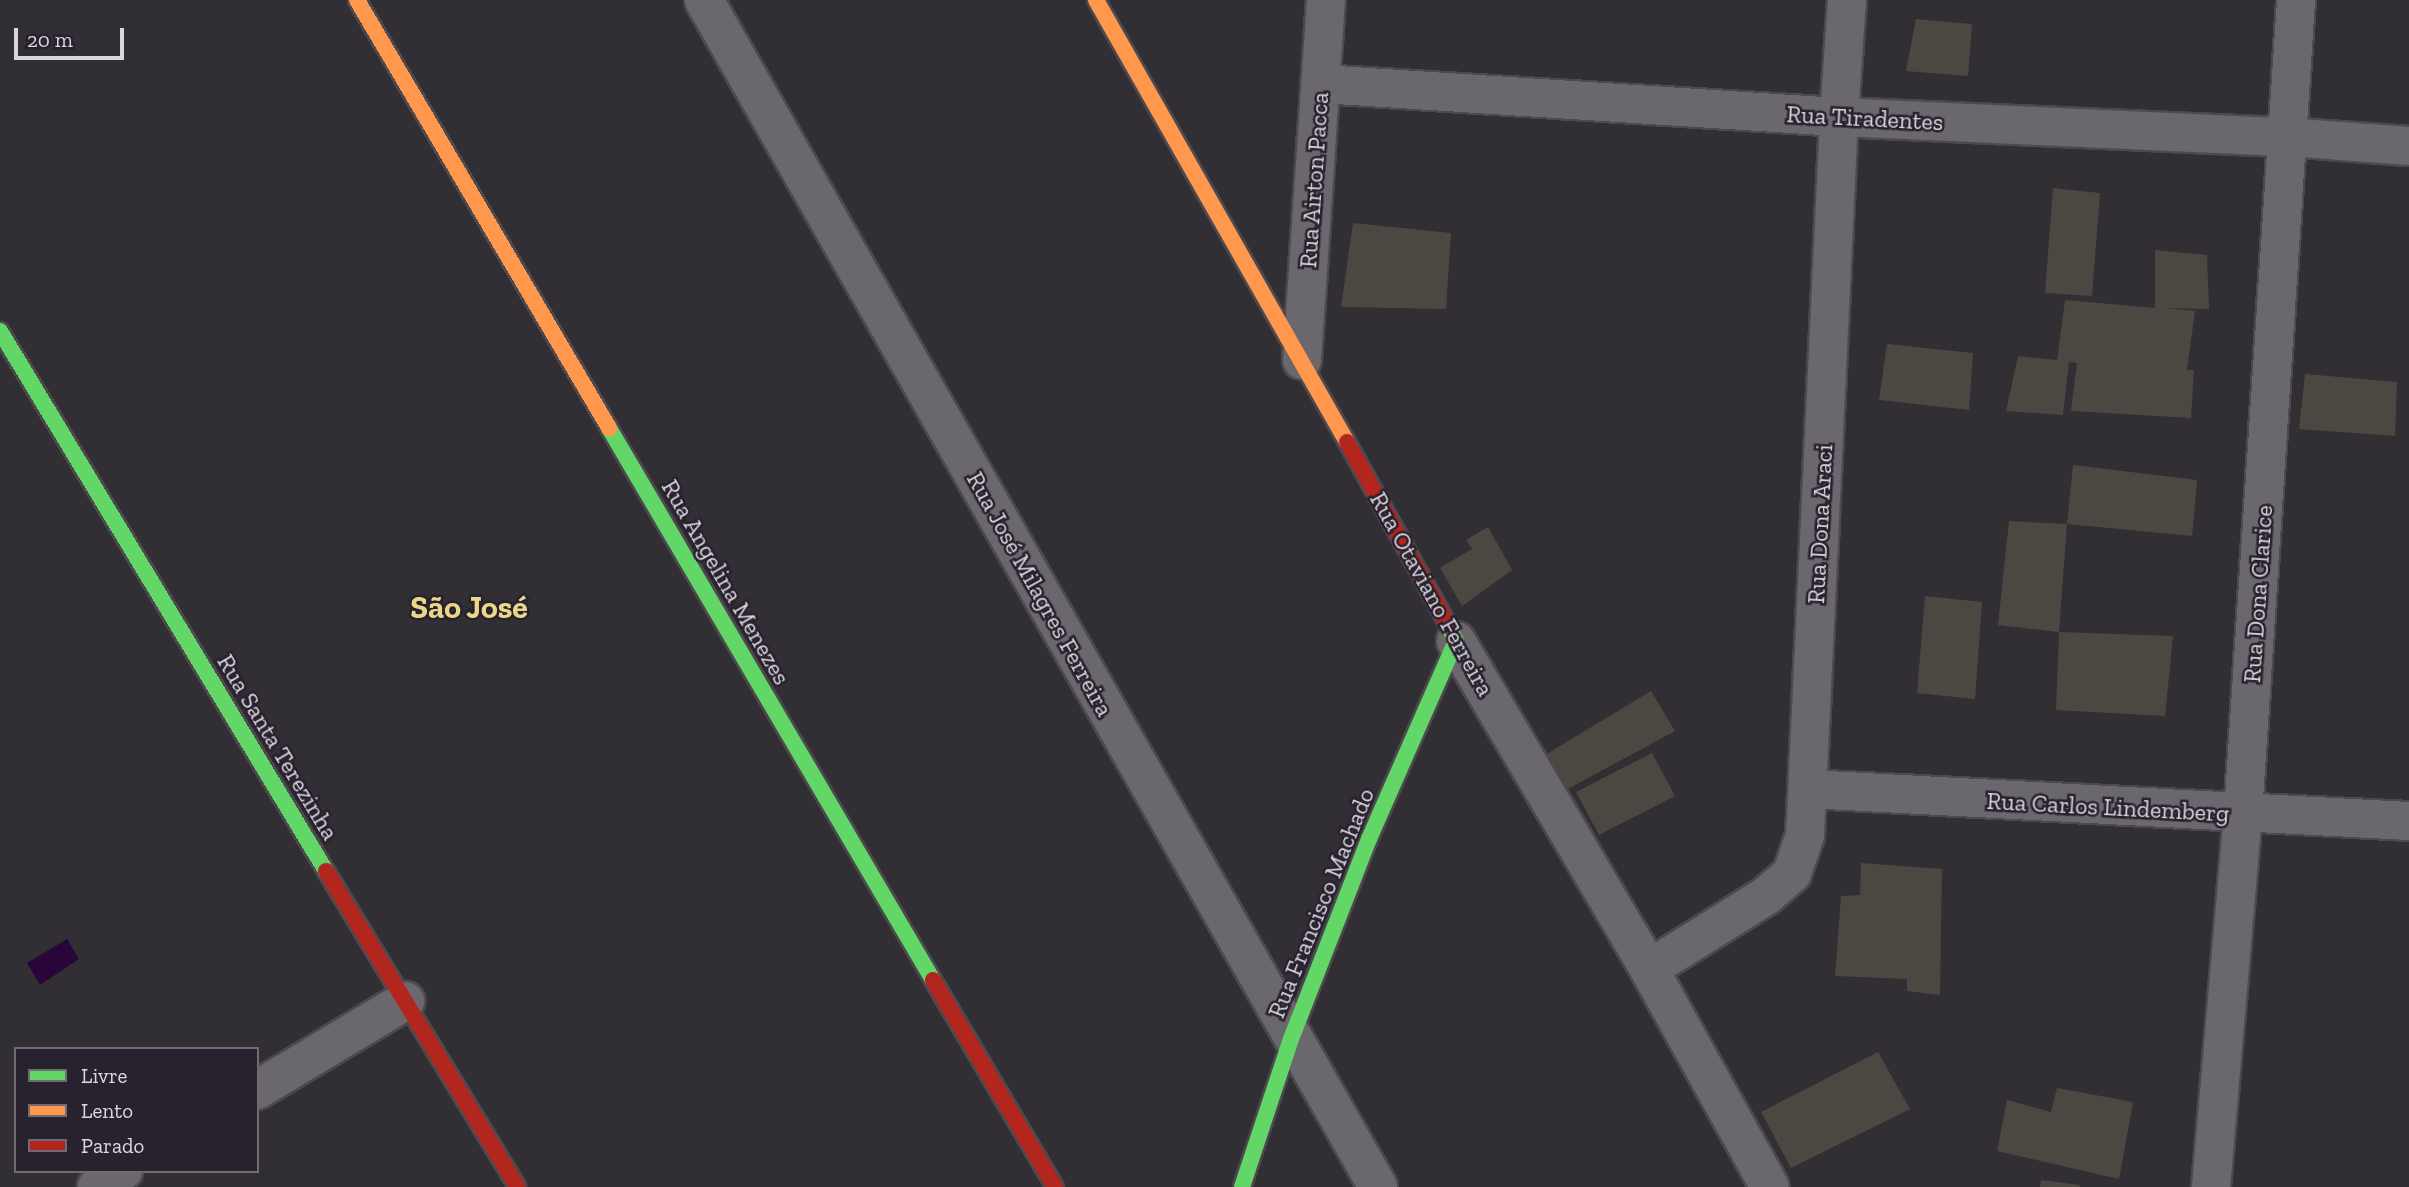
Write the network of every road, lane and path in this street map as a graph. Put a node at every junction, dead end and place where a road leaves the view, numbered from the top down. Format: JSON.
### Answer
{"nodes":[{"id":1,"x":357,"y":0,"type":"edge"},
{"id":2,"x":704,"y":0,"type":"edge"},
{"id":3,"x":1096,"y":0,"type":"edge"},
{"id":4,"x":1326,"y":0,"type":"edge"},
{"id":5,"x":1847,"y":0,"type":"edge"},
{"id":6,"x":2296,"y":0,"type":"edge"},
{"id":7,"x":1321,"y":84,"type":"junction"},
{"id":8,"x":1839,"y":117,"type":"junction"},
{"id":9,"x":2287,"y":137,"type":"junction"},
{"id":10,"x":2409,"y":146,"type":"edge"},
{"id":11,"x":0,"y":331,"type":"edge"},
{"id":12,"x":1301,"y":360,"type":"junction"},
{"id":13,"x":1457,"y":641,"type":"junction"},
{"id":14,"x":1808,"y":789,"type":"junction"},
{"id":15,"x":2243,"y":814,"type":"junction"},
{"id":16,"x":2409,"y":821,"type":"edge"},
{"id":17,"x":1649,"y":969,"type":"junction"},
{"id":18,"x":405,"y":1001,"type":"junction"},
{"id":19,"x":1291,"y":1039,"type":"junction"},
{"id":20,"x":259,"y":1089,"type":"edge"},
{"id":21,"x":120,"y":1173,"type":"edge"},
{"id":22,"x":97,"y":1187,"type":"edge"},
{"id":23,"x":517,"y":1187,"type":"edge"},
{"id":24,"x":1055,"y":1187,"type":"edge"},
{"id":25,"x":1242,"y":1187,"type":"edge"},
{"id":26,"x":1378,"y":1187,"type":"edge"},
{"id":27,"x":1770,"y":1187,"type":"edge"},
{"id":28,"x":2211,"y":1187,"type":"edge"}],
"edges":[{"from":1,"to":24,"type":"street","name":"Rua Angelina Menezes"},
{"from":2,"to":19,"type":"street","name":"Rua José Milagres Ferreira"},
{"from":3,"to":12,"type":"street","name":"Rua Otaviano Ferreira"},
{"from":4,"to":7,"type":"street","name":"Rua Airton Pacca"},
{"from":5,"to":8,"type":"street","name":"Rua Dona Araci"},
{"from":6,"to":9,"type":"street","name":"Rua Dona Clarice"},
{"from":7,"to":8,"type":"street","name":"Rua Tiradentes"},
{"from":7,"to":12,"type":"street","name":"Rua Airton Pacca"},
{"from":8,"to":9,"type":"street","name":"Rua Tiradentes"},
{"from":8,"to":14,"type":"street","name":"Rua Dona Araci"},
{"from":9,"to":10,"type":"street","name":"Rua Tiradentes"},
{"from":9,"to":15,"type":"street","name":"Rua Dona Clarice"},
{"from":11,"to":18,"type":"street","name":"Rua Santa Terezinha"},
{"from":12,"to":13,"type":"street","name":"Rua Otaviano Ferreira"},
{"from":13,"to":17,"type":"street","name":"Rua Otaviano Ferreira"},
{"from":13,"to":19,"type":"street","name":"Rua Francisco Machado"},
{"from":14,"to":15,"type":"street","name":"Rua Carlos Lindemberg"},
{"from":14,"to":17,"type":"street","name":"Rua Dona Araci"},
{"from":15,"to":16,"type":"street","name":"Rua Carlos Lindemberg"},
{"from":15,"to":28,"type":"street","name":"Rua Dona Clarice"},
{"from":17,"to":27,"type":"street","name":"Rua Otaviano Ferreira"},
{"from":18,"to":20,"type":"street"},
{"from":18,"to":23,"type":"street","name":"Rua Santa Terezinha"},
{"from":19,"to":25,"type":"street","name":"Rua Francisco Machado"},
{"from":19,"to":26,"type":"street","name":"Rua José Milagres Ferreira"},
{"from":21,"to":22,"type":"street"}]}
